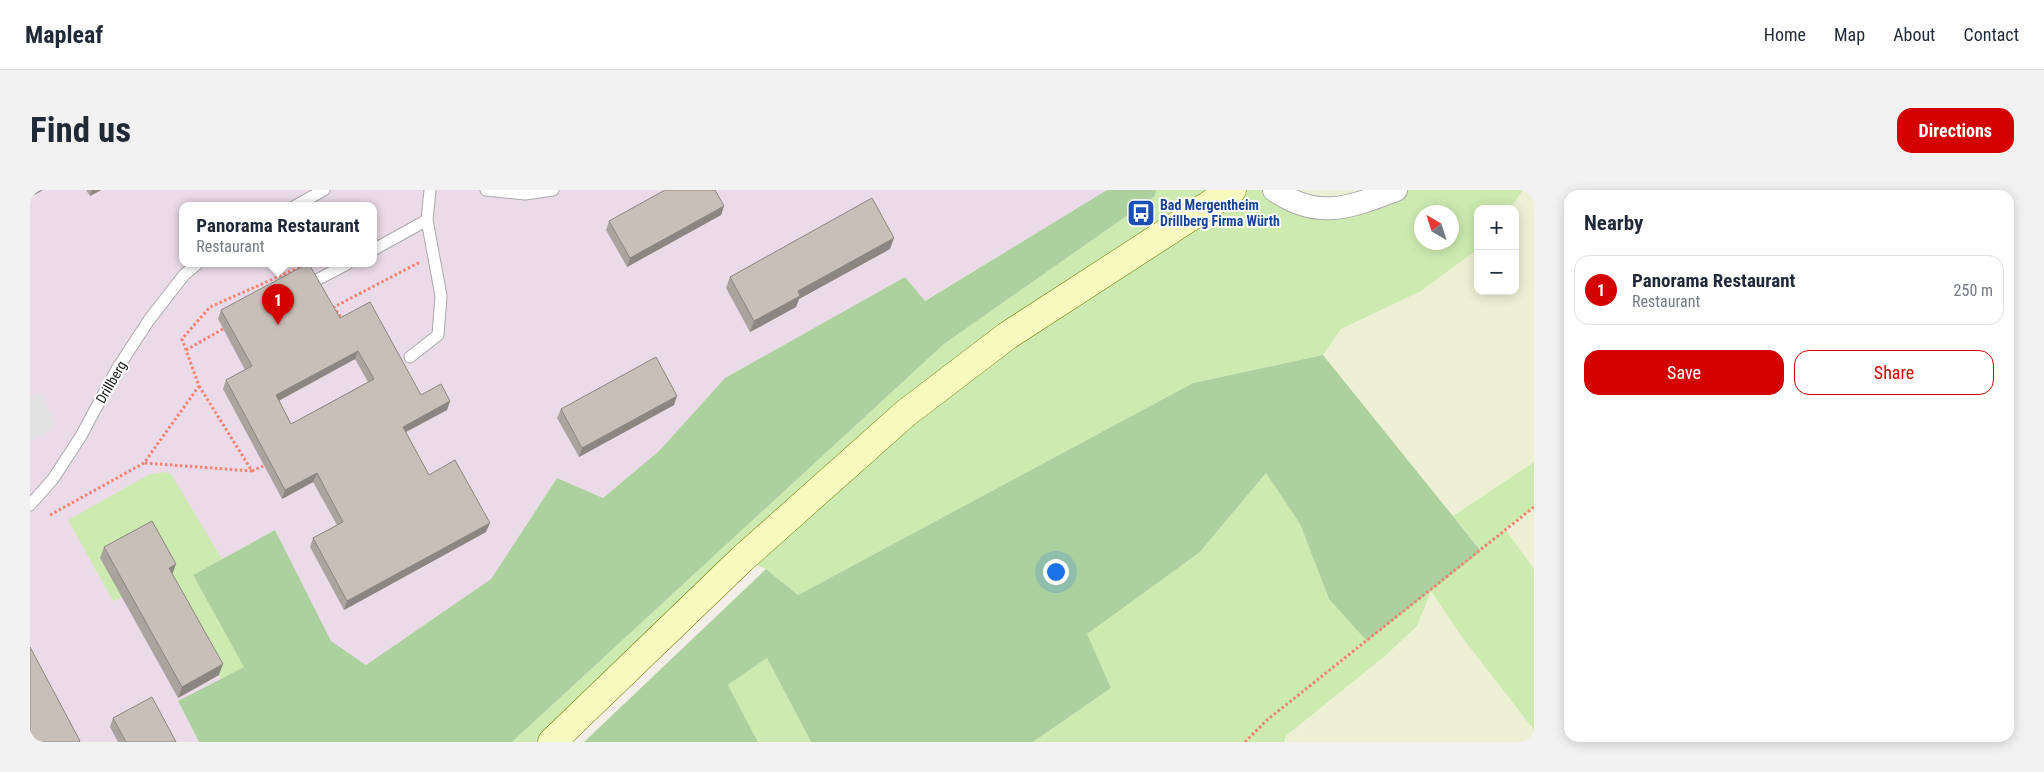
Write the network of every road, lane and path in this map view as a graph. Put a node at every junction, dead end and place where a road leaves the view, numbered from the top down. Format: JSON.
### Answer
{"nodes":[{"id":1,"x":324,"y":190,"type":"edge"},
{"id":2,"x":430,"y":190,"type":"edge"},
{"id":3,"x":486,"y":190,"type":"edge"},
{"id":4,"x":553,"y":190,"type":"edge"},
{"id":5,"x":1232,"y":190,"type":"edge"},
{"id":6,"x":1274,"y":190,"type":"edge"},
{"id":7,"x":1396,"y":190,"type":"edge"},
{"id":8,"x":302,"y":202,"type":"edge"},
{"id":9,"x":427,"y":220,"type":"junction"},
{"id":10,"x":430,"y":241,"type":"junction"},
{"id":11,"x":377,"y":248,"type":"edge"},
{"id":12,"x":193,"y":267,"type":"edge"},
{"id":13,"x":301,"y":267,"type":"edge"},
{"id":14,"x":341,"y":267,"type":"edge"},
{"id":15,"x":312,"y":283,"type":"edge"},
{"id":16,"x":341,"y":319,"type":"junction"},
{"id":17,"x":334,"y":323,"type":"edge"},
{"id":18,"x":344,"y":323,"type":"edge"},
{"id":19,"x":223,"y":329,"type":"edge"},
{"id":20,"x":186,"y":350,"type":"junction"},
{"id":21,"x":410,"y":357,"type":"dead end"},
{"id":22,"x":199,"y":386,"type":"junction"},
{"id":23,"x":144,"y":463,"type":"junction"},
{"id":24,"x":263,"y":466,"type":"edge"},
{"id":25,"x":252,"y":471,"type":"junction"},
{"id":26,"x":30,"y":505,"type":"edge"},
{"id":27,"x":1534,"y":507,"type":"edge"},
{"id":28,"x":50,"y":516,"type":"dead end"},
{"id":29,"x":552,"y":742,"type":"edge"},
{"id":30,"x":1245,"y":742,"type":"edge"}],
"edges":[{"from":1,"to":8,"type":"lane"},
{"from":2,"to":9,"type":"lane"},
{"from":3,"to":4,"type":"lane"},
{"from":5,"to":29,"type":"main road"},
{"from":6,"to":7,"type":"street"},
{"from":9,"to":10,"type":"lane"},
{"from":9,"to":11,"type":"lane"},
{"from":10,"to":16,"type":"path"},
{"from":10,"to":21,"type":"lane"},
{"from":12,"to":26,"type":"lane","name":"Drillberg"},
{"from":13,"to":20,"type":"path"},
{"from":14,"to":15,"type":"lane"},
{"from":16,"to":17,"type":"path"},
{"from":16,"to":18,"type":"path"},
{"from":19,"to":20,"type":"path"},
{"from":20,"to":22,"type":"path"},
{"from":22,"to":23,"type":"path"},
{"from":22,"to":25,"type":"path"},
{"from":23,"to":25,"type":"path"},
{"from":23,"to":28,"type":"path"},
{"from":24,"to":25,"type":"path"},
{"from":27,"to":30,"type":"path"}]}
